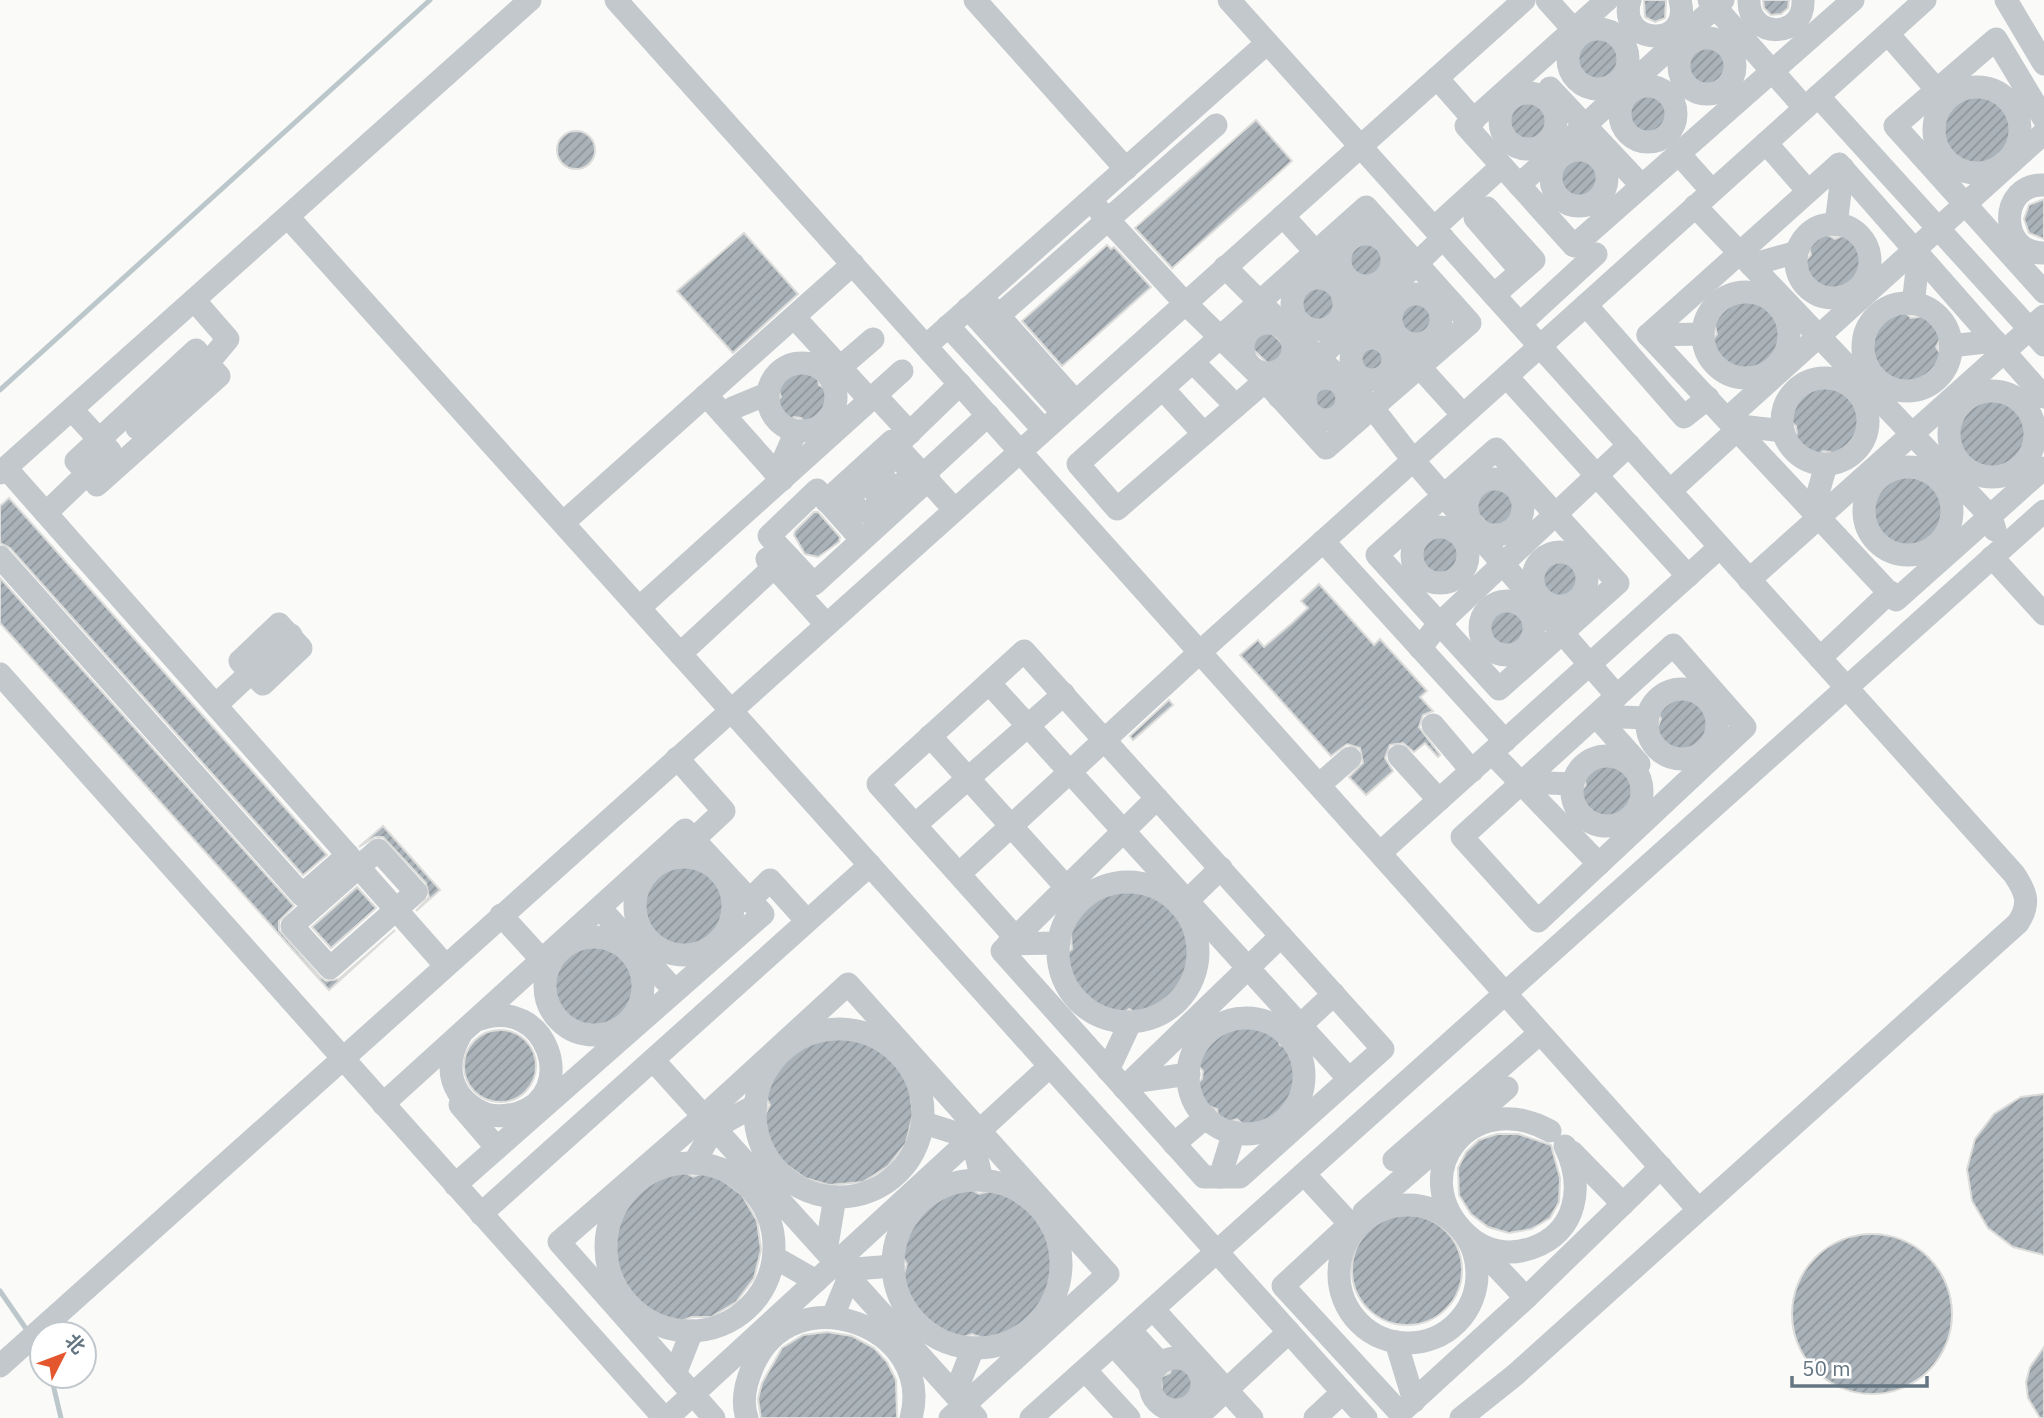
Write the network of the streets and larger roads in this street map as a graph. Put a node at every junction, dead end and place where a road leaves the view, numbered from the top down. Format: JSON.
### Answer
{"nodes":[{"id":1,"x":530,"y":0,"type":"edge"},
{"id":2,"x":616,"y":0,"type":"edge"},
{"id":3,"x":975,"y":0,"type":"edge"},
{"id":4,"x":1229,"y":0,"type":"edge"},
{"id":5,"x":1524,"y":0,"type":"edge"},
{"id":6,"x":1547,"y":0,"type":"edge"},
{"id":7,"x":1853,"y":0,"type":"edge"},
{"id":8,"x":2006,"y":0,"type":"edge"},
{"id":9,"x":1714,"y":3,"type":"edge"},
{"id":10,"x":1912,"y":4,"type":"edge"},
{"id":11,"x":1816,"y":8,"type":"edge"},
{"id":12,"x":1606,"y":11,"type":"edge"},
{"id":13,"x":1888,"y":34,"type":"junction"},
{"id":14,"x":1267,"y":43,"type":"junction"},
{"id":15,"x":2000,"y":47,"type":"junction"},
{"id":16,"x":1654,"y":51,"type":"edge"},
{"id":17,"x":1974,"y":57,"type":"junction"},
{"id":18,"x":1569,"y":59,"type":"junction"},
{"id":19,"x":2044,"y":64,"type":"edge"},
{"id":20,"x":1769,"y":68,"type":"junction"},
{"id":21,"x":1437,"y":78,"type":"junction"},
{"id":22,"x":1715,"y":78,"type":"edge"},
{"id":23,"x":1586,"y":85,"type":"junction"},
{"id":24,"x":1941,"y":92,"type":"junction"},
{"id":25,"x":2002,"y":92,"type":"junction"},
{"id":26,"x":1812,"y":102,"type":"junction"},
{"id":27,"x":2044,"y":119,"type":"edge"},
{"id":28,"x":1470,"y":123,"type":"junction"},
{"id":29,"x":1706,"y":124,"type":"junction"},
{"id":30,"x":1216,"y":125,"type":"dead end"},
{"id":31,"x":2044,"y":125,"type":"edge"},
{"id":32,"x":1934,"y":127,"type":"junction"},
{"id":33,"x":1630,"y":130,"type":"junction"},
{"id":34,"x":1514,"y":131,"type":"junction"},
{"id":35,"x":2021,"y":131,"type":"junction"},
{"id":36,"x":2044,"y":133,"type":"edge"},
{"id":37,"x":1573,"y":134,"type":"junction"},
{"id":38,"x":1902,"y":134,"type":"junction"},
{"id":39,"x":1766,"y":143,"type":"junction"},
{"id":40,"x":1360,"y":146,"type":"junction"},
{"id":41,"x":1940,"y":164,"type":"junction"},
{"id":42,"x":2007,"y":164,"type":"junction"},
{"id":43,"x":1843,"y":168,"type":"junction"},
{"id":44,"x":1125,"y":169,"type":"junction"},
{"id":45,"x":1974,"y":173,"type":"junction"},
{"id":46,"x":1639,"y":182,"type":"junction"},
{"id":47,"x":2039,"y":184,"type":"edge"},
{"id":48,"x":1808,"y":191,"type":"junction"},
{"id":49,"x":1608,"y":196,"type":"junction"},
{"id":50,"x":1704,"y":199,"type":"junction"},
{"id":51,"x":1089,"y":200,"type":"junction"},
{"id":52,"x":1558,"y":200,"type":"junction"},
{"id":53,"x":1964,"y":203,"type":"junction"},
{"id":54,"x":1788,"y":209,"type":"junction"},
{"id":55,"x":1283,"y":216,"type":"junction"},
{"id":56,"x":288,"y":217,"type":"junction"},
{"id":57,"x":1886,"y":217,"type":"junction"},
{"id":58,"x":1108,"y":220,"type":"junction"},
{"id":59,"x":1836,"y":225,"type":"junction"},
{"id":60,"x":1938,"y":229,"type":"junction"},
{"id":61,"x":1811,"y":232,"type":"junction"},
{"id":62,"x":1438,"y":233,"type":"junction"},
{"id":63,"x":1583,"y":245,"type":"junction"},
{"id":64,"x":1865,"y":247,"type":"junction"},
{"id":65,"x":2012,"y":247,"type":"junction"},
{"id":66,"x":1915,"y":250,"type":"junction"},
{"id":67,"x":1797,"y":252,"type":"junction"},
{"id":68,"x":2044,"y":253,"type":"edge"},
{"id":69,"x":1745,"y":259,"type":"junction"},
{"id":70,"x":1417,"y":263,"type":"junction"},
{"id":71,"x":853,"y":264,"type":"junction"},
{"id":72,"x":1225,"y":267,"type":"junction"},
{"id":73,"x":1521,"y":271,"type":"dead end"},
{"id":74,"x":1617,"y":277,"type":"junction"},
{"id":75,"x":1806,"y":286,"type":"junction"},
{"id":76,"x":1742,"y":292,"type":"junction"},
{"id":77,"x":2044,"y":292,"type":"edge"},
{"id":78,"x":1710,"y":294,"type":"junction"},
{"id":79,"x":1494,"y":295,"type":"junction"},
{"id":80,"x":1832,"y":299,"type":"junction"},
{"id":81,"x":1867,"y":299,"type":"junction"},
{"id":82,"x":194,"y":300,"type":"junction"},
{"id":83,"x":975,"y":303,"type":"junction"},
{"id":84,"x":1185,"y":303,"type":"junction"},
{"id":85,"x":1961,"y":303,"type":"junction"},
{"id":86,"x":1913,"y":304,"type":"junction"},
{"id":87,"x":1586,"y":305,"type":"junction"},
{"id":88,"x":1783,"y":305,"type":"junction"},
{"id":89,"x":1369,"y":311,"type":"junction"},
{"id":90,"x":794,"y":317,"type":"junction"},
{"id":91,"x":1940,"y":319,"type":"junction"},
{"id":92,"x":1248,"y":323,"type":"junction"},
{"id":93,"x":1520,"y":324,"type":"junction"},
{"id":94,"x":948,"y":326,"type":"junction"},
{"id":95,"x":1001,"y":327,"type":"junction"},
{"id":96,"x":2039,"y":330,"type":"edge"},
{"id":97,"x":1349,"y":334,"type":"junction"},
{"id":98,"x":1703,"y":334,"type":"junction"},
{"id":99,"x":1648,"y":335,"type":"junction"},
{"id":100,"x":1789,"y":338,"type":"junction"},
{"id":101,"x":1822,"y":338,"type":"junction"},
{"id":102,"x":873,"y":339,"type":"dead end"},
{"id":103,"x":1863,"y":339,"type":"junction"},
{"id":104,"x":815,"y":340,"type":"junction"},
{"id":105,"x":926,"y":346,"type":"junction"},
{"id":106,"x":1540,"y":346,"type":"junction"},
{"id":107,"x":1950,"y":346,"type":"junction"},
{"id":108,"x":2002,"y":350,"type":"junction"},
{"id":109,"x":136,"y":352,"type":"junction"},
{"id":110,"x":976,"y":356,"type":"junction"},
{"id":111,"x":1024,"y":357,"type":"junction"},
{"id":112,"x":1193,"y":362,"type":"junction"},
{"id":113,"x":808,"y":364,"type":"junction"},
{"id":114,"x":1714,"y":364,"type":"junction"},
{"id":115,"x":1784,"y":369,"type":"junction"},
{"id":116,"x":902,"y":371,"type":"dead end"},
{"id":117,"x":198,"y":372,"type":"junction"},
{"id":118,"x":1940,"y":376,"type":"junction"},
{"id":119,"x":1507,"y":377,"type":"junction"},
{"id":120,"x":1740,"y":378,"type":"junction"},
{"id":121,"x":1826,"y":379,"type":"junction"},
{"id":122,"x":956,"y":380,"type":"junction"},
{"id":123,"x":998,"y":380,"type":"junction"},
{"id":124,"x":835,"y":381,"type":"junction"},
{"id":125,"x":1049,"y":384,"type":"junction"},
{"id":126,"x":1801,"y":386,"type":"junction"},
{"id":127,"x":1866,"y":386,"type":"junction"},
{"id":128,"x":1163,"y":389,"type":"junction"},
{"id":129,"x":1912,"y":390,"type":"junction"},
{"id":130,"x":1989,"y":391,"type":"junction"},
{"id":131,"x":767,"y":394,"type":"junction"},
{"id":132,"x":174,"y":395,"type":"junction"},
{"id":133,"x":706,"y":395,"type":"junction"},
{"id":134,"x":2044,"y":397,"type":"edge"},
{"id":135,"x":1960,"y":398,"type":"junction"},
{"id":136,"x":870,"y":400,"type":"junction"},
{"id":137,"x":1069,"y":406,"type":"junction"},
{"id":138,"x":1236,"y":406,"type":"junction"},
{"id":139,"x":733,"y":408,"type":"dead end"},
{"id":140,"x":1023,"y":408,"type":"junction"},
{"id":141,"x":72,"y":410,"type":"junction"},
{"id":142,"x":1720,"y":411,"type":"junction"},
{"id":143,"x":988,"y":415,"type":"junction"},
{"id":144,"x":1463,"y":415,"type":"junction"},
{"id":145,"x":149,"y":416,"type":"junction"},
{"id":146,"x":774,"y":417,"type":"junction"},
{"id":147,"x":828,"y":429,"type":"junction"},
{"id":148,"x":1043,"y":429,"type":"junction"},
{"id":149,"x":1867,"y":429,"type":"junction"},
{"id":150,"x":796,"y":430,"type":"junction"},
{"id":151,"x":1204,"y":434,"type":"junction"},
{"id":152,"x":1949,"y":436,"type":"junction"},
{"id":153,"x":1914,"y":440,"type":"junction"},
{"id":154,"x":2039,"y":440,"type":"edge"},
{"id":155,"x":1788,"y":441,"type":"junction"},
{"id":156,"x":749,"y":443,"type":"junction"},
{"id":157,"x":119,"y":444,"type":"junction"},
{"id":158,"x":1629,"y":445,"type":"junction"},
{"id":159,"x":1857,"y":450,"type":"junction"},
{"id":160,"x":1019,"y":451,"type":"junction"},
{"id":161,"x":1413,"y":460,"type":"junction"},
{"id":162,"x":1826,"y":465,"type":"junction"},
{"id":163,"x":1774,"y":469,"type":"junction"},
{"id":164,"x":2035,"y":469,"type":"edge"},
{"id":165,"x":3,"y":471,"type":"edge"},
{"id":166,"x":86,"y":473,"type":"junction"},
{"id":167,"x":1877,"y":473,"type":"junction"},
{"id":168,"x":1951,"y":473,"type":"junction"},
{"id":169,"x":779,"y":477,"type":"junction"},
{"id":170,"x":1598,"y":477,"type":"junction"},
{"id":171,"x":1987,"y":477,"type":"junction"},
{"id":172,"x":1476,"y":485,"type":"junction"},
{"id":173,"x":1670,"y":491,"type":"junction"},
{"id":174,"x":1444,"y":496,"type":"junction"},
{"id":175,"x":858,"y":502,"type":"junction"},
{"id":176,"x":954,"y":509,"type":"junction"},
{"id":177,"x":1864,"y":509,"type":"junction"},
{"id":178,"x":2044,"y":511,"type":"edge"},
{"id":179,"x":46,"y":513,"type":"junction"},
{"id":180,"x":1556,"y":514,"type":"junction"},
{"id":181,"x":1989,"y":515,"type":"junction"},
{"id":182,"x":1819,"y":517,"type":"junction"},
{"id":183,"x":563,"y":523,"type":"junction"},
{"id":184,"x":1425,"y":527,"type":"junction"},
{"id":185,"x":1469,"y":530,"type":"junction"},
{"id":186,"x":1874,"y":540,"type":"junction"},
{"id":187,"x":1324,"y":541,"type":"junction"},
{"id":188,"x":1720,"y":547,"type":"junction"},
{"id":189,"x":1943,"y":550,"type":"junction"},
{"id":190,"x":1996,"y":554,"type":"junction"},
{"id":191,"x":1903,"y":555,"type":"junction"},
{"id":192,"x":1856,"y":556,"type":"junction"},
{"id":193,"x":0,"y":558,"type":"edge"},
{"id":194,"x":1505,"y":566,"type":"junction"},
{"id":195,"x":1688,"y":576,"type":"junction"},
{"id":196,"x":1749,"y":580,"type":"junction"},
{"id":197,"x":1516,"y":586,"type":"junction"},
{"id":198,"x":1891,"y":594,"type":"junction"},
{"id":199,"x":639,"y":608,"type":"junction"},
{"id":200,"x":2044,"y":614,"type":"edge"},
{"id":201,"x":826,"y":624,"type":"junction"},
{"id":202,"x":1439,"y":624,"type":"junction"},
{"id":203,"x":291,"y":635,"type":"dead end"},
{"id":204,"x":1420,"y":648,"type":"junction"},
{"id":205,"x":1678,"y":650,"type":"junction"},
{"id":206,"x":1200,"y":652,"type":"junction"},
{"id":207,"x":680,"y":654,"type":"junction"},
{"id":208,"x":1820,"y":658,"type":"junction"},
{"id":209,"x":1590,"y":665,"type":"junction"},
{"id":210,"x":0,"y":674,"type":"edge"},
{"id":211,"x":1639,"y":677,"type":"junction"},
{"id":212,"x":989,"y":683,"type":"junction"},
{"id":213,"x":1847,"y":688,"type":"junction"},
{"id":214,"x":1064,"y":694,"type":"junction"},
{"id":215,"x":1618,"y":696,"type":"junction"},
{"id":216,"x":1712,"y":698,"type":"junction"},
{"id":217,"x":1661,"y":702,"type":"junction"},
{"id":218,"x":216,"y":705,"type":"junction"},
{"id":219,"x":730,"y":710,"type":"junction"},
{"id":220,"x":1597,"y":716,"type":"junction"},
{"id":221,"x":1742,"y":723,"type":"junction"},
{"id":222,"x":1716,"y":724,"type":"junction"},
{"id":223,"x":1433,"y":725,"type":"dead end"},
{"id":224,"x":1028,"y":726,"type":"junction"},
{"id":225,"x":930,"y":736,"type":"junction"},
{"id":226,"x":1104,"y":739,"type":"junction"},
{"id":227,"x":1566,"y":743,"type":"junction"},
{"id":228,"x":1498,"y":747,"type":"junction"},
{"id":229,"x":1656,"y":748,"type":"junction"},
{"id":230,"x":1709,"y":754,"type":"junction"},
{"id":231,"x":1399,"y":756,"type":"dead end"},
{"id":232,"x":677,"y":758,"type":"junction"},
{"id":233,"x":1350,"y":758,"type":"dead end"},
{"id":234,"x":1678,"y":759,"type":"junction"},
{"id":235,"x":1591,"y":760,"type":"junction"},
{"id":236,"x":1636,"y":766,"type":"junction"},
{"id":237,"x":1070,"y":771,"type":"junction"},
{"id":238,"x":1472,"y":771,"type":"junction"},
{"id":239,"x":968,"y":779,"type":"junction"},
{"id":240,"x":1522,"y":782,"type":"junction"},
{"id":241,"x":1572,"y":784,"type":"junction"},
{"id":242,"x":1319,"y":785,"type":"junction"},
{"id":243,"x":1668,"y":797,"type":"junction"},
{"id":244,"x":1157,"y":798,"type":"junction"},
{"id":245,"x":1439,"y":800,"type":"junction"},
{"id":246,"x":1638,"y":813,"type":"junction"},
{"id":247,"x":1571,"y":820,"type":"junction"},
{"id":248,"x":915,"y":825,"type":"junction"},
{"id":249,"x":1010,"y":826,"type":"junction"},
{"id":250,"x":1611,"y":826,"type":"junction"},
{"id":251,"x":1127,"y":834,"type":"junction"},
{"id":252,"x":688,"y":843,"type":"junction"},
{"id":253,"x":1380,"y":853,"type":"junction"},
{"id":254,"x":353,"y":860,"type":"junction"},
{"id":255,"x":653,"y":863,"type":"junction"},
{"id":256,"x":1598,"y":864,"type":"junction"},
{"id":257,"x":870,"y":865,"type":"junction"},
{"id":258,"x":1220,"y":869,"type":"junction"},
{"id":259,"x":959,"y":874,"type":"junction"},
{"id":260,"x":1126,"y":883,"type":"junction"},
{"id":261,"x":636,"y":895,"type":"junction"},
{"id":262,"x":1073,"y":895,"type":"junction"},
{"id":263,"x":1188,"y":901,"type":"junction"},
{"id":264,"x":746,"y":903,"type":"junction"},
{"id":265,"x":603,"y":908,"type":"junction"},
{"id":266,"x":396,"y":909,"type":"junction"},
{"id":267,"x":501,"y":915,"type":"junction"},
{"id":268,"x":807,"y":921,"type":"junction"},
{"id":269,"x":1281,"y":936,"type":"junction"},
{"id":270,"x":600,"y":938,"type":"junction"},
{"id":271,"x":1012,"y":941,"type":"junction"},
{"id":272,"x":1059,"y":943,"type":"junction"},
{"id":273,"x":721,"y":944,"type":"junction"},
{"id":274,"x":636,"y":945,"type":"junction"},
{"id":275,"x":675,"y":955,"type":"junction"},
{"id":276,"x":1198,"y":964,"type":"junction"},
{"id":277,"x":445,"y":965,"type":"junction"},
{"id":278,"x":543,"y":970,"type":"junction"},
{"id":279,"x":1250,"y":970,"type":"junction"},
{"id":280,"x":642,"y":989,"type":"junction"},
{"id":281,"x":671,"y":990,"type":"junction"},
{"id":282,"x":1071,"y":992,"type":"junction"},
{"id":283,"x":1506,"y":993,"type":"junction"},
{"id":284,"x":1334,"y":994,"type":"junction"},
{"id":285,"x":510,"y":996,"type":"junction"},
{"id":286,"x":860,"y":998,"type":"junction"},
{"id":287,"x":1175,"y":1005,"type":"junction"},
{"id":288,"x":1054,"y":1009,"type":"junction"},
{"id":289,"x":1246,"y":1018,"type":"junction"},
{"id":290,"x":1130,"y":1023,"type":"junction"},
{"id":291,"x":544,"y":1025,"type":"junction"},
{"id":292,"x":468,"y":1027,"type":"junction"},
{"id":293,"x":844,"y":1028,"type":"junction"},
{"id":294,"x":1199,"y":1029,"type":"junction"},
{"id":295,"x":1294,"y":1031,"type":"junction"},
{"id":296,"x":1540,"y":1033,"type":"junction"},
{"id":297,"x":587,"y":1035,"type":"junction"},
{"id":298,"x":615,"y":1042,"type":"junction"},
{"id":299,"x":905,"y":1054,"type":"junction"},
{"id":300,"x":342,"y":1059,"type":"junction"},
{"id":301,"x":451,"y":1060,"type":"junction"},
{"id":302,"x":646,"y":1066,"type":"junction"},
{"id":303,"x":1050,"y":1066,"type":"junction"},
{"id":304,"x":427,"y":1067,"type":"junction"},
{"id":305,"x":1108,"y":1070,"type":"junction"},
{"id":306,"x":577,"y":1073,"type":"junction"},
{"id":307,"x":1189,"y":1074,"type":"junction"},
{"id":308,"x":1345,"y":1074,"type":"junction"},
{"id":309,"x":551,"y":1075,"type":"junction"},
{"id":310,"x":1304,"y":1081,"type":"junction"},
{"id":311,"x":1501,"y":1084,"type":"junction"},
{"id":312,"x":1128,"y":1085,"type":"junction"},
{"id":313,"x":460,"y":1100,"type":"junction"},
{"id":314,"x":383,"y":1104,"type":"junction"},
{"id":315,"x":756,"y":1105,"type":"junction"},
{"id":316,"x":538,"y":1106,"type":"junction"},
{"id":317,"x":506,"y":1116,"type":"junction"},
{"id":318,"x":1508,"y":1116,"type":"junction"},
{"id":319,"x":1206,"y":1117,"type":"junction"},
{"id":320,"x":709,"y":1122,"type":"junction"},
{"id":321,"x":1292,"y":1122,"type":"junction"},
{"id":322,"x":924,"y":1123,"type":"junction"},
{"id":323,"x":1234,"y":1132,"type":"junction"},
{"id":324,"x":976,"y":1134,"type":"junction"},
{"id":325,"x":1558,"y":1138,"type":"junction"},
{"id":326,"x":493,"y":1143,"type":"junction"},
{"id":327,"x":1174,"y":1144,"type":"junction"},
{"id":328,"x":694,"y":1163,"type":"junction"},
{"id":329,"x":1661,"y":1167,"type":"junction"},
{"id":330,"x":1443,"y":1168,"type":"junction"},
{"id":331,"x":902,"y":1170,"type":"junction"},
{"id":332,"x":1407,"y":1171,"type":"junction"},
{"id":333,"x":1304,"y":1174,"type":"junction"},
{"id":334,"x":1220,"y":1177,"type":"junction"},
{"id":335,"x":764,"y":1180,"type":"junction"},
{"id":336,"x":982,"y":1180,"type":"junction"},
{"id":337,"x":455,"y":1185,"type":"junction"},
{"id":338,"x":1577,"y":1189,"type":"junction"},
{"id":339,"x":922,"y":1191,"type":"junction"},
{"id":340,"x":835,"y":1197,"type":"junction"},
{"id":341,"x":1616,"y":1197,"type":"junction"},
{"id":342,"x":1407,"y":1205,"type":"junction"},
{"id":343,"x":1042,"y":1206,"type":"junction"},
{"id":344,"x":1699,"y":1209,"type":"junction"},
{"id":345,"x":481,"y":1214,"type":"junction"},
{"id":346,"x":1350,"y":1224,"type":"junction"},
{"id":347,"x":1461,"y":1229,"type":"junction"},
{"id":348,"x":1560,"y":1230,"type":"junction"},
{"id":349,"x":606,"y":1240,"type":"junction"},
{"id":350,"x":1578,"y":1247,"type":"junction"},
{"id":351,"x":1521,"y":1251,"type":"junction"},
{"id":352,"x":1217,"y":1252,"type":"junction"},
{"id":353,"x":571,"y":1256,"type":"junction"},
{"id":354,"x":774,"y":1257,"type":"junction"},
{"id":355,"x":1340,"y":1262,"type":"junction"},
{"id":356,"x":838,"y":1265,"type":"junction"},
{"id":357,"x":893,"y":1266,"type":"junction"},
{"id":358,"x":1062,"y":1274,"type":"junction"},
{"id":359,"x":1293,"y":1276,"type":"junction"},
{"id":360,"x":816,"y":1281,"type":"junction"},
{"id":361,"x":1510,"y":1281,"type":"junction"},
{"id":362,"x":1475,"y":1284,"type":"junction"},
{"id":363,"x":1091,"y":1289,"type":"junction"},
{"id":364,"x":1526,"y":1298,"type":"junction"},
{"id":365,"x":622,"y":1305,"type":"junction"},
{"id":366,"x":752,"y":1305,"type":"junction"},
{"id":367,"x":1153,"y":1309,"type":"junction"},
{"id":368,"x":833,"y":1316,"type":"junction"},
{"id":369,"x":1355,"y":1319,"type":"junction"},
{"id":370,"x":1460,"y":1319,"type":"junction"},
{"id":371,"x":768,"y":1325,"type":"junction"},
{"id":372,"x":1043,"y":1326,"type":"junction"},
{"id":373,"x":692,"y":1331,"type":"junction"},
{"id":374,"x":1289,"y":1332,"type":"junction"},
{"id":375,"x":902,"y":1333,"type":"junction"},
{"id":376,"x":1122,"y":1337,"type":"junction"},
{"id":377,"x":1332,"y":1340,"type":"junction"},
{"id":378,"x":1480,"y":1340,"type":"junction"},
{"id":379,"x":1396,"y":1342,"type":"junction"},
{"id":380,"x":973,"y":1349,"type":"junction"},
{"id":381,"x":1197,"y":1362,"type":"junction"},
{"id":382,"x":1160,"y":1363,"type":"junction"},
{"id":383,"x":0,"y":1366,"type":"edge"},
{"id":384,"x":1085,"y":1370,"type":"junction"},
{"id":385,"x":675,"y":1374,"type":"junction"},
{"id":386,"x":693,"y":1394,"type":"junction"},
{"id":387,"x":745,"y":1394,"type":"junction"},
{"id":388,"x":1414,"y":1401,"type":"junction"},
{"id":389,"x":1160,"y":1402,"type":"edge"},
{"id":390,"x":1339,"y":1402,"type":"edge"},
{"id":391,"x":1214,"y":1403,"type":"edge"},
{"id":392,"x":958,"y":1404,"type":"edge"},
{"id":393,"x":912,"y":1408,"type":"edge"},
{"id":394,"x":711,"y":1415,"type":"edge"},
{"id":395,"x":665,"y":1418,"type":"edge"},
{"id":396,"x":747,"y":1418,"type":"edge"},
{"id":397,"x":1031,"y":1418,"type":"edge"},
{"id":398,"x":1129,"y":1418,"type":"edge"},
{"id":399,"x":1136,"y":1418,"type":"edge"},
{"id":400,"x":1252,"y":1418,"type":"edge"},
{"id":401,"x":1315,"y":1418,"type":"edge"},
{"id":402,"x":1366,"y":1418,"type":"edge"},
{"id":403,"x":1461,"y":1418,"type":"edge"}],
"edges":[{"from":1,"to":56,"type":"street"},
{"from":2,"to":71,"type":"street"},
{"from":3,"to":44,"type":"street"},
{"from":4,"to":14,"type":"street"},
{"from":5,"to":21,"type":"street"},
{"from":6,"to":12,"type":"street"},
{"from":7,"to":11,"type":"street"},
{"from":8,"to":19,"type":"street"},
{"from":9,"to":16,"type":"street"},
{"from":9,"to":16,"type":"street"},
{"from":9,"to":22,"type":"street"},
{"from":10,"to":13,"type":"street"},
{"from":11,"to":20,"type":"street"},
{"from":11,"to":22,"type":"street"},
{"from":12,"to":16,"type":"street"},
{"from":12,"to":18,"type":"street"},
{"from":12,"to":34,"type":"street"},
{"from":13,"to":24,"type":"street"},
{"from":13,"to":26,"type":"street"},
{"from":14,"to":40,"type":"street"},
{"from":14,"to":44,"type":"street"},
{"from":15,"to":17,"type":"street"},
{"from":15,"to":25,"type":"street"},
{"from":15,"to":25,"type":"street"},
{"from":16,"to":22,"type":"street"},
{"from":16,"to":22,"type":"street"},
{"from":16,"to":23,"type":"street"},
{"from":16,"to":33,"type":"street"},
{"from":16,"to":37,"type":"street"},
{"from":17,"to":24,"type":"street"},
{"from":17,"to":25,"type":"street"},
{"from":18,"to":23,"type":"street"},
{"from":18,"to":34,"type":"street"},
{"from":20,"to":22,"type":"street"},
{"from":20,"to":22,"type":"street"},
{"from":20,"to":22,"type":"street"},
{"from":20,"to":22,"type":"street"},
{"from":20,"to":26,"type":"street"},
{"from":21,"to":28,"type":"street"},
{"from":21,"to":40,"type":"street"},
{"from":22,"to":29,"type":"street"},
{"from":22,"to":29,"type":"street"},
{"from":22,"to":29,"type":"street"},
{"from":22,"to":33,"type":"street"},
{"from":22,"to":46,"type":"street"},
{"from":22,"to":50,"type":"street"},
{"from":23,"to":37,"type":"street"},
{"from":23,"to":37,"type":"street"},
{"from":24,"to":25,"type":"street"},
{"from":24,"to":32,"type":"street"},
{"from":24,"to":38,"type":"street"},
{"from":25,"to":27,"type":"street"},
{"from":25,"to":35,"type":"street"},
{"from":26,"to":39,"type":"street"},
{"from":26,"to":60,"type":"street"},
{"from":28,"to":34,"type":"street"},
{"from":28,"to":34,"type":"street"},
{"from":30,"to":58,"type":"street"},
{"from":31,"to":35,"type":"street"},
{"from":32,"to":38,"type":"street"},
{"from":32,"to":41,"type":"street"},
{"from":33,"to":37,"type":"street"},
{"from":33,"to":46,"type":"street"},
{"from":34,"to":37,"type":"street"},
{"from":34,"to":37,"type":"street"},
{"from":34,"to":37,"type":"street"},
{"from":34,"to":52,"type":"street"},
{"from":34,"to":62,"type":"street"},
{"from":35,"to":42,"type":"street"},
{"from":36,"to":42,"type":"street"},
{"from":37,"to":46,"type":"street"},
{"from":37,"to":49,"type":"street"},
{"from":37,"to":52,"type":"street"},
{"from":38,"to":41,"type":"street"},
{"from":39,"to":48,"type":"street"},
{"from":39,"to":50,"type":"street"},
{"from":40,"to":55,"type":"street"},
{"from":40,"to":62,"type":"street"},
{"from":41,"to":45,"type":"street"},
{"from":41,"to":53,"type":"street"},
{"from":42,"to":45,"type":"street"},
{"from":42,"to":47,"type":"street"},
{"from":42,"to":53,"type":"street"},
{"from":43,"to":48,"type":"street"},
{"from":43,"to":57,"type":"street"},
{"from":43,"to":59,"type":"street"},
{"from":44,"to":51,"type":"street"},
{"from":45,"to":53,"type":"street"},
{"from":46,"to":49,"type":"street"},
{"from":47,"to":65,"type":"street"},
{"from":48,"to":54,"type":"street"},
{"from":49,"to":52,"type":"street"},
{"from":49,"to":63,"type":"street"},
{"from":50,"to":69,"type":"street"},
{"from":50,"to":74,"type":"street"},
{"from":51,"to":58,"type":"street"},
{"from":51,"to":83,"type":"street"},
{"from":52,"to":63,"type":"street"},
{"from":52,"to":63,"type":"street"},
{"from":53,"to":60,"type":"street"},
{"from":53,"to":65,"type":"street"},
{"from":54,"to":61,"type":"street"},
{"from":54,"to":69,"type":"street"},
{"from":55,"to":72,"type":"street"},
{"from":55,"to":97,"type":"street"},
{"from":56,"to":82,"type":"street"},
{"from":56,"to":183,"type":"street"},
{"from":57,"to":64,"type":"street"},
{"from":57,"to":66,"type":"street"},
{"from":58,"to":84,"type":"street"},
{"from":58,"to":95,"type":"street"},
{"from":59,"to":61,"type":"street"},
{"from":59,"to":64,"type":"street"},
{"from":60,"to":66,"type":"street"},
{"from":60,"to":96,"type":"street"},
{"from":61,"to":67,"type":"street"},
{"from":62,"to":70,"type":"street"},
{"from":62,"to":79,"type":"street"},
{"from":63,"to":74,"type":"street"},
{"from":63,"to":93,"type":"street"},
{"from":64,"to":66,"type":"street"},
{"from":64,"to":81,"type":"street"},
{"from":65,"to":68,"type":"street"},
{"from":65,"to":77,"type":"street"},
{"from":66,"to":81,"type":"street"},
{"from":66,"to":85,"type":"street"},
{"from":66,"to":86,"type":"street"},
{"from":67,"to":69,"type":"street"},
{"from":67,"to":75,"type":"street"},
{"from":69,"to":76,"type":"street"},
{"from":69,"to":78,"type":"street"},
{"from":69,"to":88,"type":"street"},
{"from":70,"to":97,"type":"street"},
{"from":70,"to":97,"type":"street"},
{"from":70,"to":97,"type":"street"},
{"from":71,"to":90,"type":"street"},
{"from":71,"to":105,"type":"street"},
{"from":72,"to":84,"type":"street"},
{"from":72,"to":92,"type":"street"},
{"from":73,"to":79,"type":"street"},
{"from":74,"to":87,"type":"street"},
{"from":75,"to":80,"type":"street"},
{"from":75,"to":88,"type":"street"},
{"from":76,"to":78,"type":"street"},
{"from":76,"to":88,"type":"street"},
{"from":78,"to":98,"type":"street"},
{"from":78,"to":99,"type":"street"},
{"from":79,"to":93,"type":"street"},
{"from":80,"to":81,"type":"street"},
{"from":80,"to":101,"type":"street"},
{"from":81,"to":86,"type":"street"},
{"from":81,"to":101,"type":"street"},
{"from":81,"to":103,"type":"street"},
{"from":82,"to":109,"type":"street"},
{"from":82,"to":117,"type":"street"},
{"from":83,"to":94,"type":"street"},
{"from":83,"to":95,"type":"street"},
{"from":84,"to":92,"type":"street"},
{"from":84,"to":137,"type":"street"},
{"from":85,"to":91,"type":"street"},
{"from":85,"to":108,"type":"street"},
{"from":86,"to":91,"type":"street"},
{"from":87,"to":106,"type":"street"},
{"from":87,"to":142,"type":"street"},
{"from":88,"to":100,"type":"street"},
{"from":88,"to":101,"type":"street"},
{"from":89,"to":97,"type":"street"},
{"from":89,"to":97,"type":"street"},
{"from":89,"to":97,"type":"street"},
{"from":89,"to":97,"type":"street"},
{"from":90,"to":104,"type":"street"},
{"from":90,"to":133,"type":"street"},
{"from":91,"to":107,"type":"street"},
{"from":92,"to":97,"type":"street"},
{"from":92,"to":97,"type":"street"},
{"from":92,"to":97,"type":"street"},
{"from":92,"to":112,"type":"street"},
{"from":93,"to":106,"type":"street"},
{"from":94,"to":105,"type":"street"},
{"from":94,"to":110,"type":"street"},
{"from":95,"to":110,"type":"street"},
{"from":95,"to":111,"type":"street"},
{"from":96,"to":108,"type":"street"},
{"from":97,"to":97,"type":"street"},
{"from":97,"to":97,"type":"street"},
{"from":97,"to":138,"type":"street"},
{"from":97,"to":144,"type":"street"},
{"from":97,"to":161,"type":"street"},
{"from":98,"to":99,"type":"street"},
{"from":98,"to":114,"type":"street"},
{"from":99,"to":142,"type":"street"},
{"from":100,"to":101,"type":"street"},
{"from":100,"to":120,"type":"street"},
{"from":101,"to":103,"type":"street"},
{"from":101,"to":115,"type":"street"},
{"from":101,"to":121,"type":"street"},
{"from":101,"to":127,"type":"street"},
{"from":102,"to":124,"type":"street"},
{"from":103,"to":127,"type":"street"},
{"from":104,"to":113,"type":"street"},
{"from":104,"to":124,"type":"street"},
{"from":105,"to":122,"type":"street"},
{"from":106,"to":119,"type":"street"},
{"from":106,"to":158,"type":"street"},
{"from":107,"to":108,"type":"street"},
{"from":107,"to":118,"type":"street"},
{"from":108,"to":130,"type":"street"},
{"from":108,"to":134,"type":"street"},
{"from":108,"to":135,"type":"street"},
{"from":109,"to":132,"type":"street"},
{"from":109,"to":141,"type":"street"},
{"from":110,"to":122,"type":"street"},
{"from":110,"to":123,"type":"street"},
{"from":111,"to":123,"type":"street"},
{"from":111,"to":125,"type":"street"},
{"from":112,"to":128,"type":"street"},
{"from":112,"to":138,"type":"street"},
{"from":113,"to":124,"type":"street"},
{"from":113,"to":131,"type":"street"},
{"from":114,"to":120,"type":"street"},
{"from":114,"to":142,"type":"street"},
{"from":115,"to":126,"type":"street"},
{"from":115,"to":142,"type":"street"},
{"from":116,"to":136,"type":"street"},
{"from":117,"to":132,"type":"street"},
{"from":117,"to":132,"type":"street"},
{"from":118,"to":129,"type":"street"},
{"from":118,"to":135,"type":"street"},
{"from":119,"to":144,"type":"street"},
{"from":119,"to":170,"type":"street"},
{"from":120,"to":142,"type":"street"},
{"from":121,"to":126,"type":"street"},
{"from":121,"to":127,"type":"street"},
{"from":122,"to":143,"type":"street"},
{"from":122,"to":175,"type":"street"},
{"from":123,"to":140,"type":"street"},
{"from":123,"to":143,"type":"street"},
{"from":124,"to":136,"type":"street"},
{"from":124,"to":136,"type":"street"},
{"from":124,"to":147,"type":"street"},
{"from":125,"to":137,"type":"street"},
{"from":125,"to":140,"type":"street"},
{"from":126,"to":155,"type":"street"},
{"from":127,"to":129,"type":"street"},
{"from":127,"to":149,"type":"street"},
{"from":127,"to":153,"type":"street"},
{"from":128,"to":151,"type":"street"},
{"from":128,"to":151,"type":"street"},
{"from":129,"to":153,"type":"street"},
{"from":130,"to":135,"type":"street"},
{"from":130,"to":154,"type":"street"},
{"from":131,"to":139,"type":"street"},
{"from":131,"to":146,"type":"street"},
{"from":132,"to":145,"type":"street"},
{"from":132,"to":145,"type":"street"},
{"from":133,"to":156,"type":"street"},
{"from":133,"to":183,"type":"street"},
{"from":135,"to":152,"type":"street"},
{"from":135,"to":153,"type":"street"},
{"from":136,"to":147,"type":"street"},
{"from":136,"to":175,"type":"street"},
{"from":137,"to":148,"type":"street"},
{"from":138,"to":151,"type":"street"},
{"from":140,"to":143,"type":"street"},
{"from":140,"to":148,"type":"street"},
{"from":141,"to":157,"type":"street"},
{"from":141,"to":165,"type":"street"},
{"from":142,"to":155,"type":"street"},
{"from":142,"to":163,"type":"street"},
{"from":142,"to":173,"type":"street"},
{"from":143,"to":160,"type":"street"},
{"from":143,"to":175,"type":"street"},
{"from":144,"to":161,"type":"street"},
{"from":145,"to":157,"type":"street"},
{"from":145,"to":157,"type":"street"},
{"from":146,"to":150,"type":"street"},
{"from":146,"to":156,"type":"street"},
{"from":147,"to":150,"type":"street"},
{"from":147,"to":169,"type":"street"},
{"from":148,"to":160,"type":"street"},
{"from":149,"to":153,"type":"street"},
{"from":149,"to":159,"type":"street"},
{"from":150,"to":169,"type":"street"},
{"from":152,"to":153,"type":"street"},
{"from":152,"to":168,"type":"street"},
{"from":153,"to":167,"type":"street"},
{"from":153,"to":167,"type":"street"},
{"from":153,"to":168,"type":"street"},
{"from":154,"to":164,"type":"street"},
{"from":155,"to":162,"type":"street"},
{"from":155,"to":163,"type":"street"},
{"from":156,"to":169,"type":"street"},
{"from":157,"to":166,"type":"street"},
{"from":157,"to":166,"type":"street"},
{"from":158,"to":170,"type":"street"},
{"from":158,"to":173,"type":"street"},
{"from":159,"to":162,"type":"street"},
{"from":159,"to":167,"type":"street"},
{"from":160,"to":176,"type":"street"},
{"from":160,"to":206,"type":"street"},
{"from":161,"to":174,"type":"street"},
{"from":161,"to":187,"type":"street"},
{"from":162,"to":182,"type":"street"},
{"from":163,"to":182,"type":"street"},
{"from":164,"to":171,"type":"street"},
{"from":164,"to":181,"type":"street"},
{"from":165,"to":179,"type":"street"},
{"from":166,"to":179,"type":"street"},
{"from":167,"to":177,"type":"street"},
{"from":167,"to":182,"type":"street"},
{"from":168,"to":171,"type":"street"},
{"from":168,"to":181,"type":"street"},
{"from":168,"to":189,"type":"street"},
{"from":169,"to":199,"type":"street"},
{"from":170,"to":180,"type":"street"},
{"from":170,"to":195,"type":"street"},
{"from":171,"to":181,"type":"street"},
{"from":172,"to":174,"type":"street"},
{"from":172,"to":185,"type":"street"},
{"from":172,"to":197,"type":"street"},
{"from":172,"to":197,"type":"street"},
{"from":173,"to":188,"type":"street"},
{"from":174,"to":184,"type":"street"},
{"from":174,"to":185,"type":"street"},
{"from":175,"to":175,"type":"street"},
{"from":175,"to":176,"type":"street"},
{"from":175,"to":201,"type":"street"},
{"from":175,"to":207,"type":"street"},
{"from":176,"to":201,"type":"street"},
{"from":177,"to":182,"type":"street"},
{"from":177,"to":186,"type":"street"},
{"from":178,"to":190,"type":"street"},
{"from":179,"to":218,"type":"street"},
{"from":180,"to":197,"type":"street"},
{"from":180,"to":197,"type":"street"},
{"from":180,"to":197,"type":"street"},
{"from":181,"to":189,"type":"street"},
{"from":181,"to":190,"type":"street"},
{"from":182,"to":192,"type":"street"},
{"from":182,"to":196,"type":"street"},
{"from":183,"to":199,"type":"street"},
{"from":184,"to":185,"type":"street"},
{"from":184,"to":197,"type":"street"},
{"from":184,"to":197,"type":"street"},
{"from":185,"to":194,"type":"street"},
{"from":185,"to":197,"type":"street"},
{"from":185,"to":197,"type":"street"},
{"from":186,"to":191,"type":"street"},
{"from":186,"to":192,"type":"street"},
{"from":187,"to":204,"type":"street"},
{"from":187,"to":206,"type":"street"},
{"from":188,"to":195,"type":"street"},
{"from":188,"to":196,"type":"street"},
{"from":189,"to":191,"type":"street"},
{"from":189,"to":198,"type":"street"},
{"from":190,"to":200,"type":"street"},
{"from":190,"to":213,"type":"street"},
{"from":191,"to":198,"type":"street"},
{"from":192,"to":198,"type":"street"},
{"from":193,"to":254,"type":"street"},
{"from":194,"to":197,"type":"street"},
{"from":194,"to":197,"type":"street"},
{"from":194,"to":197,"type":"street"},
{"from":195,"to":209,"type":"street"},
{"from":196,"to":208,"type":"street"},
{"from":197,"to":197,"type":"street"},
{"from":197,"to":197,"type":"street"},
{"from":197,"to":202,"type":"street"},
{"from":197,"to":202,"type":"street"},
{"from":197,"to":202,"type":"street"},
{"from":197,"to":202,"type":"street"},
{"from":197,"to":202,"type":"street"},
{"from":197,"to":209,"type":"street"},
{"from":198,"to":208,"type":"street"},
{"from":199,"to":207,"type":"street"},
{"from":201,"to":219,"type":"street"},
{"from":202,"to":204,"type":"street"},
{"from":203,"to":218,"type":"street"},
{"from":204,"to":228,"type":"street"},
{"from":205,"to":211,"type":"street"},
{"from":205,"to":216,"type":"street"},
{"from":205,"to":217,"type":"street"},
{"from":206,"to":226,"type":"street"},
{"from":206,"to":242,"type":"street"},
{"from":207,"to":219,"type":"street"},
{"from":208,"to":213,"type":"street"},
{"from":209,"to":215,"type":"street"},
{"from":209,"to":228,"type":"street"},
{"from":210,"to":300,"type":"street"},
{"from":211,"to":215,"type":"street"},
{"from":211,"to":217,"type":"street"},
{"from":212,"to":214,"type":"street"},
{"from":212,"to":224,"type":"street"},
{"from":212,"to":225,"type":"street"},
{"from":213,"to":283,"type":"street"},
{"from":213,"to":344,"type":"street"},
{"from":214,"to":224,"type":"street"},
{"from":214,"to":226,"type":"street"},
{"from":215,"to":220,"type":"street"},
{"from":216,"to":217,"type":"street"},
{"from":216,"to":221,"type":"street"},
{"from":216,"to":222,"type":"street"},
{"from":217,"to":220,"type":"street"},
{"from":217,"to":229,"type":"street"},
{"from":218,"to":254,"type":"street"},
{"from":219,"to":232,"type":"street"},
{"from":219,"to":257,"type":"street"},
{"from":220,"to":227,"type":"street"},
{"from":220,"to":235,"type":"street"},
{"from":220,"to":236,"type":"street"},
{"from":221,"to":222,"type":"street"},
{"from":221,"to":230,"type":"street"},
{"from":222,"to":230,"type":"street"},
{"from":223,"to":238,"type":"street"},
{"from":224,"to":237,"type":"street"},
{"from":224,"to":239,"type":"street"},
{"from":225,"to":239,"type":"street"},
{"from":225,"to":248,"type":"street"},
{"from":226,"to":237,"type":"street"},
{"from":226,"to":244,"type":"street"},
{"from":227,"to":235,"type":"street"},
{"from":227,"to":240,"type":"street"},
{"from":228,"to":238,"type":"street"},
{"from":228,"to":240,"type":"street"},
{"from":229,"to":234,"type":"street"},
{"from":229,"to":236,"type":"street"},
{"from":230,"to":234,"type":"street"},
{"from":230,"to":243,"type":"street"},
{"from":231,"to":245,"type":"street"},
{"from":232,"to":252,"type":"street"},
{"from":232,"to":267,"type":"street"},
{"from":233,"to":242,"type":"street"},
{"from":234,"to":243,"type":"street"},
{"from":235,"to":236,"type":"street"},
{"from":235,"to":241,"type":"street"},
{"from":236,"to":243,"type":"street"},
{"from":236,"to":246,"type":"street"},
{"from":237,"to":249,"type":"street"},
{"from":237,"to":251,"type":"street"},
{"from":238,"to":245,"type":"street"},
{"from":239,"to":248,"type":"street"},
{"from":239,"to":249,"type":"street"},
{"from":240,"to":241,"type":"street"},
{"from":240,"to":247,"type":"street"},
{"from":240,"to":256,"type":"street"},
{"from":241,"to":247,"type":"street"},
{"from":242,"to":253,"type":"street"},
{"from":243,"to":246,"type":"street"},
{"from":244,"to":251,"type":"street"},
{"from":244,"to":258,"type":"street"},
{"from":245,"to":253,"type":"street"},
{"from":246,"to":250,"type":"street"},
{"from":246,"to":256,"type":"street"},
{"from":247,"to":250,"type":"street"},
{"from":247,"to":256,"type":"street"},
{"from":248,"to":259,"type":"street"},
{"from":249,"to":259,"type":"street"},
{"from":249,"to":262,"type":"street"},
{"from":250,"to":256,"type":"street"},
{"from":251,"to":260,"type":"street"},
{"from":251,"to":262,"type":"street"},
{"from":251,"to":263,"type":"street"},
{"from":252,"to":255,"type":"street"},
{"from":252,"to":264,"type":"street"},
{"from":253,"to":283,"type":"street"},
{"from":254,"to":266,"type":"street"},
{"from":254,"to":266,"type":"street"},
{"from":255,"to":261,"type":"street"},
{"from":255,"to":265,"type":"street"},
{"from":257,"to":268,"type":"street"},
{"from":257,"to":303,"type":"street"},
{"from":258,"to":263,"type":"street"},
{"from":258,"to":269,"type":"street"},
{"from":259,"to":271,"type":"street"},
{"from":260,"to":262,"type":"street"},
{"from":260,"to":276,"type":"street"},
{"from":261,"to":265,"type":"street"},
{"from":261,"to":274,"type":"street"},
{"from":262,"to":271,"type":"street"},
{"from":262,"to":272,"type":"street"},
{"from":263,"to":279,"type":"street"},
{"from":264,"to":268,"type":"street"},
{"from":264,"to":273,"type":"street"},
{"from":265,"to":270,"type":"street"},
{"from":265,"to":274,"type":"street"},
{"from":265,"to":278,"type":"street"},
{"from":266,"to":277,"type":"street"},
{"from":267,"to":277,"type":"street"},
{"from":267,"to":278,"type":"street"},
{"from":268,"to":302,"type":"street"},
{"from":269,"to":279,"type":"street"},
{"from":269,"to":284,"type":"street"},
{"from":270,"to":274,"type":"street"},
{"from":270,"to":278,"type":"street"},
{"from":271,"to":272,"type":"street"},
{"from":271,"to":288,"type":"street"},
{"from":272,"to":282,"type":"street"},
{"from":273,"to":275,"type":"street"},
{"from":273,"to":281,"type":"street"},
{"from":274,"to":275,"type":"street"},
{"from":274,"to":280,"type":"street"},
{"from":274,"to":281,"type":"street"},
{"from":275,"to":281,"type":"street"},
{"from":276,"to":279,"type":"street"},
{"from":276,"to":287,"type":"street"},
{"from":277,"to":300,"type":"street"},
{"from":278,"to":285,"type":"street"},
{"from":278,"to":291,"type":"street"},
{"from":279,"to":289,"type":"street"},
{"from":279,"to":294,"type":"street"},
{"from":279,"to":295,"type":"street"},
{"from":280,"to":281,"type":"street"},
{"from":280,"to":297,"type":"street"},
{"from":281,"to":298,"type":"street"},
{"from":282,"to":288,"type":"street"},
{"from":282,"to":290,"type":"street"},
{"from":283,"to":296,"type":"street"},
{"from":283,"to":333,"type":"street"},
{"from":284,"to":295,"type":"street"},
{"from":284,"to":308,"type":"street"},
{"from":285,"to":291,"type":"street"},
{"from":285,"to":292,"type":"street"},
{"from":286,"to":293,"type":"street"},
{"from":286,"to":299,"type":"street"},
{"from":286,"to":320,"type":"street"},
{"from":287,"to":290,"type":"street"},
{"from":287,"to":294,"type":"street"},
{"from":288,"to":305,"type":"street"},
{"from":289,"to":294,"type":"street"},
{"from":289,"to":295,"type":"street"},
{"from":290,"to":305,"type":"street"},
{"from":291,"to":297,"type":"street"},
{"from":291,"to":306,"type":"street"},
{"from":291,"to":309,"type":"street"},
{"from":292,"to":301,"type":"street"},
{"from":292,"to":304,"type":"street"},
{"from":293,"to":299,"type":"street"},
{"from":293,"to":315,"type":"street"},
{"from":294,"to":307,"type":"street"},
{"from":294,"to":312,"type":"street"},
{"from":295,"to":308,"type":"street"},
{"from":295,"to":310,"type":"street"},
{"from":296,"to":311,"type":"street"},
{"from":296,"to":329,"type":"street"},
{"from":297,"to":306,"type":"street"},
{"from":298,"to":302,"type":"street"},
{"from":298,"to":306,"type":"street"},
{"from":299,"to":322,"type":"street"},
{"from":299,"to":324,"type":"street"},
{"from":300,"to":314,"type":"street"},
{"from":300,"to":383,"type":"street"},
{"from":301,"to":304,"type":"street"},
{"from":301,"to":313,"type":"street"},
{"from":302,"to":320,"type":"street"},
{"from":302,"to":345,"type":"street"},
{"from":303,"to":324,"type":"street"},
{"from":303,"to":352,"type":"street"},
{"from":304,"to":313,"type":"street"},
{"from":304,"to":314,"type":"street"},
{"from":305,"to":312,"type":"street"},
{"from":306,"to":309,"type":"street"},
{"from":306,"to":316,"type":"street"},
{"from":307,"to":312,"type":"street"},
{"from":307,"to":319,"type":"street"},
{"from":308,"to":310,"type":"street"},
{"from":308,"to":321,"type":"street"},
{"from":309,"to":316,"type":"street"},
{"from":310,"to":321,"type":"street"},
{"from":311,"to":318,"type":"street"},
{"from":311,"to":325,"type":"street"},
{"from":311,"to":332,"type":"street"},
{"from":311,"to":332,"type":"street"},
{"from":312,"to":327,"type":"street"},
{"from":313,"to":317,"type":"street"},
{"from":313,"to":326,"type":"street"},
{"from":314,"to":337,"type":"street"},
{"from":315,"to":320,"type":"street"},
{"from":315,"to":335,"type":"street"},
{"from":316,"to":317,"type":"street"},
{"from":316,"to":326,"type":"street"},
{"from":317,"to":326,"type":"street"},
{"from":318,"to":325,"type":"street"},
{"from":318,"to":330,"type":"street"},
{"from":319,"to":323,"type":"street"},
{"from":319,"to":327,"type":"street"},
{"from":320,"to":328,"type":"street"},
{"from":320,"to":335,"type":"street"},
{"from":320,"to":353,"type":"street"},
{"from":321,"to":323,"type":"street"},
{"from":321,"to":334,"type":"street"},
{"from":322,"to":324,"type":"street"},
{"from":322,"to":331,"type":"street"},
{"from":323,"to":334,"type":"street"},
{"from":324,"to":336,"type":"street"},
{"from":324,"to":339,"type":"street"},
{"from":324,"to":343,"type":"street"},
{"from":325,"to":338,"type":"street"},
{"from":325,"to":341,"type":"street"},
{"from":326,"to":337,"type":"street"},
{"from":327,"to":334,"type":"street"},
{"from":328,"to":335,"type":"street"},
{"from":328,"to":349,"type":"street"},
{"from":329,"to":341,"type":"street"},
{"from":329,"to":344,"type":"street"},
{"from":330,"to":332,"type":"street"},
{"from":330,"to":347,"type":"street"},
{"from":331,"to":339,"type":"street"},
{"from":331,"to":340,"type":"street"},
{"from":332,"to":342,"type":"street"},
{"from":332,"to":346,"type":"street"},
{"from":332,"to":347,"type":"street"},
{"from":333,"to":346,"type":"street"},
{"from":333,"to":352,"type":"street"},
{"from":335,"to":340,"type":"street"},
{"from":335,"to":354,"type":"street"},
{"from":335,"to":356,"type":"street"},
{"from":336,"to":339,"type":"street"},
{"from":336,"to":343,"type":"street"},
{"from":337,"to":345,"type":"street"},
{"from":338,"to":341,"type":"street"},
{"from":338,"to":348,"type":"street"},
{"from":339,"to":356,"type":"street"},
{"from":339,"to":357,"type":"street"},
{"from":340,"to":356,"type":"street"},
{"from":341,"to":350,"type":"street"},
{"from":342,"to":347,"type":"street"},
{"from":342,"to":355,"type":"street"},
{"from":343,"to":358,"type":"street"},
{"from":343,"to":363,"type":"street"},
{"from":344,"to":403,"type":"street"},
{"from":345,"to":395,"type":"street"},
{"from":346,"to":359,"type":"street"},
{"from":347,"to":351,"type":"street"},
{"from":347,"to":361,"type":"street"},
{"from":347,"to":362,"type":"street"},
{"from":348,"to":350,"type":"street"},
{"from":348,"to":351,"type":"street"},
{"from":349,"to":353,"type":"street"},
{"from":349,"to":365,"type":"street"},
{"from":350,"to":364,"type":"street"},
{"from":351,"to":361,"type":"street"},
{"from":352,"to":367,"type":"street"},
{"from":352,"to":374,"type":"street"},
{"from":353,"to":365,"type":"street"},
{"from":354,"to":360,"type":"street"},
{"from":354,"to":366,"type":"street"},
{"from":355,"to":359,"type":"street"},
{"from":355,"to":369,"type":"street"},
{"from":356,"to":357,"type":"street"},
{"from":356,"to":360,"type":"street"},
{"from":356,"to":368,"type":"street"},
{"from":356,"to":375,"type":"street"},
{"from":357,"to":375,"type":"street"},
{"from":358,"to":363,"type":"street"},
{"from":358,"to":372,"type":"street"},
{"from":359,"to":377,"type":"street"},
{"from":360,"to":371,"type":"street"},
{"from":361,"to":362,"type":"street"},
{"from":361,"to":364,"type":"street"},
{"from":362,"to":370,"type":"street"},
{"from":363,"to":372,"type":"street"},
{"from":364,"to":378,"type":"street"},
{"from":365,"to":373,"type":"street"},
{"from":365,"to":385,"type":"street"},
{"from":366,"to":371,"type":"street"},
{"from":366,"to":373,"type":"street"},
{"from":367,"to":376,"type":"street"},
{"from":367,"to":381,"type":"street"},
{"from":368,"to":375,"type":"street"},
{"from":368,"to":387,"type":"street"},
{"from":369,"to":377,"type":"street"},
{"from":369,"to":379,"type":"street"},
{"from":370,"to":378,"type":"street"},
{"from":370,"to":379,"type":"street"},
{"from":371,"to":386,"type":"street"},
{"from":372,"to":380,"type":"street"},
{"from":372,"to":392,"type":"street"},
{"from":373,"to":385,"type":"street"},
{"from":374,"to":390,"type":"street"},
{"from":374,"to":391,"type":"street"},
{"from":375,"to":380,"type":"street"},
{"from":375,"to":392,"type":"street"},
{"from":375,"to":393,"type":"street"},
{"from":376,"to":382,"type":"street"},
{"from":376,"to":384,"type":"street"},
{"from":376,"to":389,"type":"street"},
{"from":377,"to":388,"type":"street"},
{"from":378,"to":388,"type":"street"},
{"from":379,"to":388,"type":"street"},
{"from":380,"to":392,"type":"street"},
{"from":381,"to":382,"type":"street"},
{"from":381,"to":391,"type":"street"},
{"from":382,"to":389,"type":"street"},
{"from":384,"to":397,"type":"street"},
{"from":384,"to":398,"type":"street"},
{"from":385,"to":386,"type":"street"},
{"from":386,"to":394,"type":"street"},
{"from":386,"to":395,"type":"street"},
{"from":387,"to":394,"type":"street"},
{"from":387,"to":396,"type":"street"},
{"from":389,"to":391,"type":"street"},
{"from":389,"to":399,"type":"street"},
{"from":390,"to":401,"type":"street"},
{"from":390,"to":402,"type":"street"},
{"from":391,"to":400,"type":"street"},
{"from":392,"to":393,"type":"street"}]}
